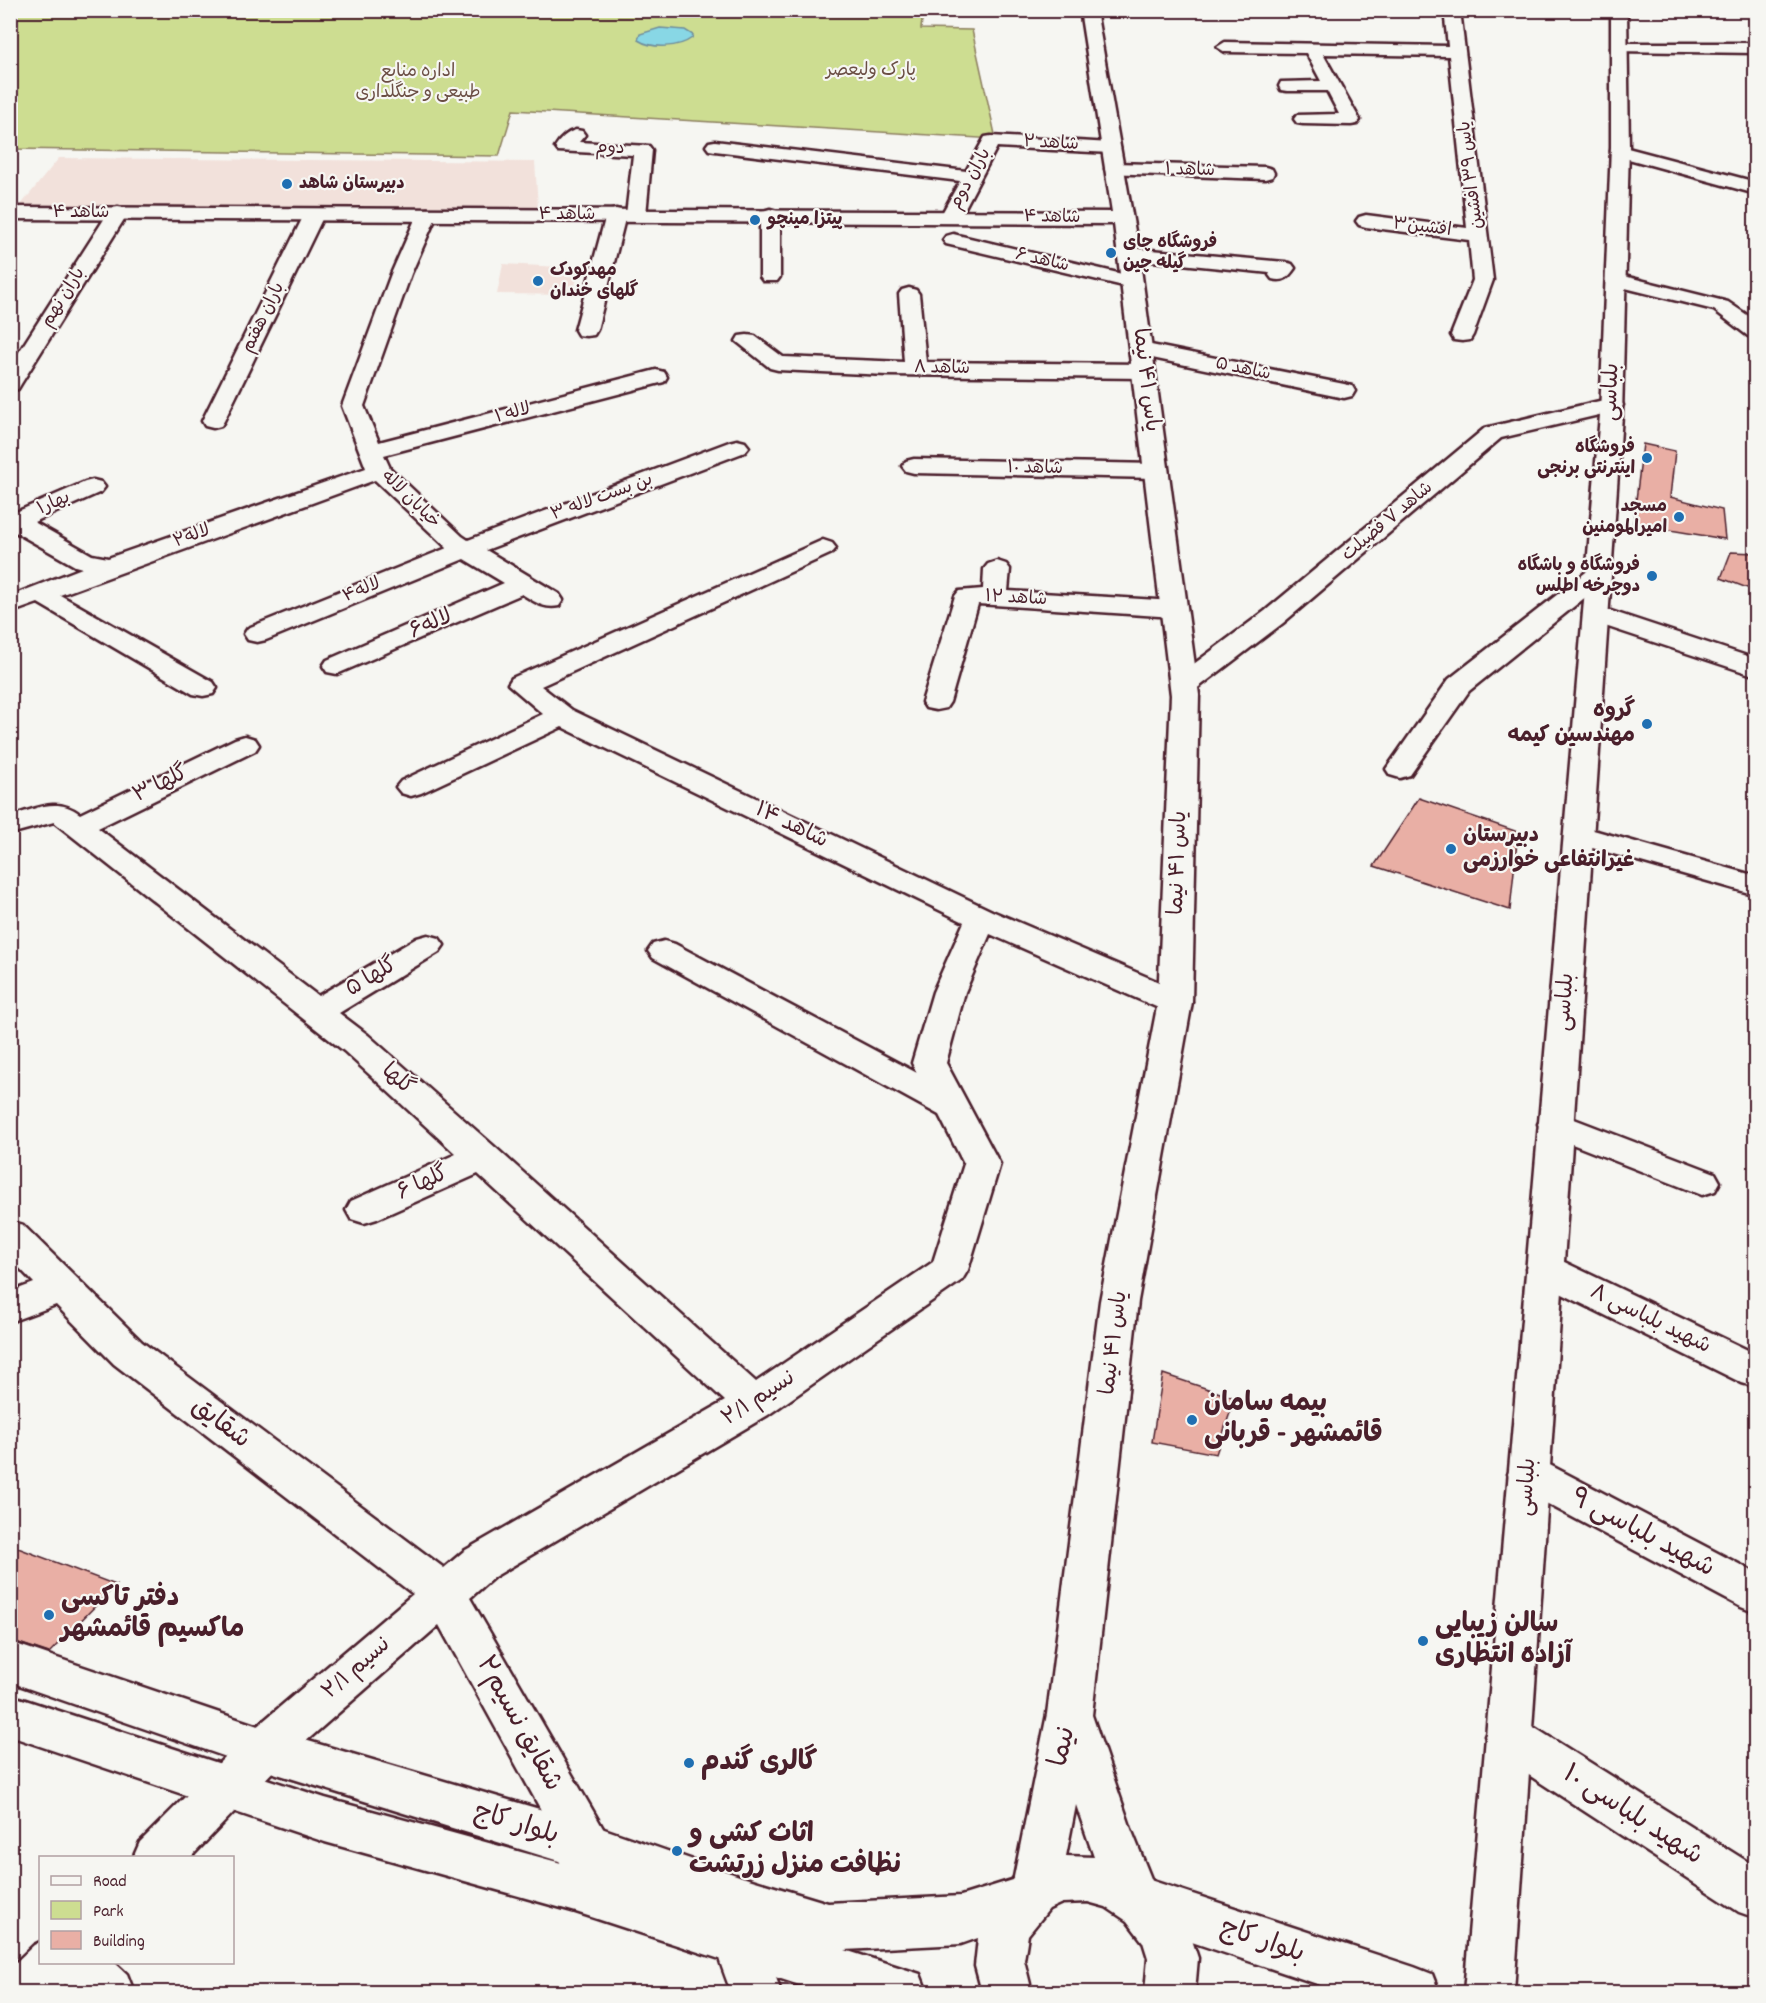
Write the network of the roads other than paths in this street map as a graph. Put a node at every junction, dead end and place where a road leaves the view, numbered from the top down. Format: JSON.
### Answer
{"nodes":[{"id":1,"x":1088,"y":10,"type":"edge"},
{"id":2,"x":1452,"y":10,"type":"edge"},
{"id":3,"x":1619,"y":10,"type":"edge"},
{"id":4,"x":1226,"y":47,"type":"dead end"},
{"id":5,"x":1619,"y":48,"type":"junction"},
{"id":6,"x":1755,"y":48,"type":"edge"},
{"id":7,"x":1312,"y":49,"type":"junction"},
{"id":8,"x":1457,"y":51,"type":"junction"},
{"id":9,"x":1287,"y":86,"type":"dead end"},
{"id":10,"x":1332,"y":86,"type":"junction"},
{"id":11,"x":1303,"y":119,"type":"dead end"},
{"id":12,"x":576,"y":135,"type":"dead end"},
{"id":13,"x":991,"y":141,"type":"joint"},
{"id":14,"x":715,"y":146,"type":"dead end"},
{"id":15,"x":1620,"y":151,"type":"junction"},
{"id":16,"x":1113,"y":158,"type":"junction"},
{"id":17,"x":1265,"y":173,"type":"dead end"},
{"id":18,"x":972,"y":177,"type":"junction"},
{"id":19,"x":1755,"y":188,"type":"edge"},
{"id":20,"x":10,"y":213,"type":"edge"},
{"id":21,"x":117,"y":213,"type":"junction"},
{"id":22,"x":427,"y":215,"type":"junction"},
{"id":23,"x":626,"y":215,"type":"junction"},
{"id":24,"x":770,"y":215,"type":"junction"},
{"id":25,"x":314,"y":216,"type":"junction"},
{"id":26,"x":950,"y":217,"type":"junction"},
{"id":27,"x":1122,"y":218,"type":"junction"},
{"id":28,"x":1366,"y":221,"type":"dead end"},
{"id":29,"x":1479,"y":235,"type":"junction"},
{"id":30,"x":952,"y":240,"type":"dead end"},
{"id":31,"x":1130,"y":268,"type":"junction"},
{"id":32,"x":1280,"y":275,"type":"dead end"},
{"id":33,"x":770,"y":277,"type":"dead end"},
{"id":34,"x":1616,"y":280,"type":"junction"},
{"id":35,"x":909,"y":294,"type":"dead end"},
{"id":36,"x":586,"y":330,"type":"dead end"},
{"id":37,"x":1755,"y":331,"type":"edge"},
{"id":38,"x":1462,"y":335,"type":"dead end"},
{"id":39,"x":747,"y":341,"type":"dead end"},
{"id":40,"x":1142,"y":360,"type":"junction"},
{"id":41,"x":916,"y":368,"type":"junction"},
{"id":42,"x":656,"y":377,"type":"dead end"},
{"id":43,"x":10,"y":384,"type":"edge"},
{"id":44,"x":1344,"y":391,"type":"dead end"},
{"id":45,"x":1612,"y":405,"type":"junction"},
{"id":46,"x":213,"y":421,"type":"dead end"},
{"id":47,"x":737,"y":447,"type":"dead end"},
{"id":48,"x":375,"y":461,"type":"junction"},
{"id":49,"x":914,"y":466,"type":"dead end"},
{"id":50,"x":1156,"y":471,"type":"junction"},
{"id":51,"x":93,"y":487,"type":"dead end"},
{"id":52,"x":14,"y":520,"type":"edge"},
{"id":53,"x":823,"y":548,"type":"dead end"},
{"id":54,"x":466,"y":549,"type":"junction"},
{"id":55,"x":110,"y":566,"type":"junction"},
{"id":56,"x":997,"y":568,"type":"dead end"},
{"id":57,"x":1599,"y":574,"type":"junction"},
{"id":58,"x":524,"y":584,"type":"junction"},
{"id":59,"x":40,"y":594,"type":"junction"},
{"id":60,"x":995,"y":598,"type":"junction"},
{"id":61,"x":550,"y":600,"type":"dead end"},
{"id":62,"x":10,"y":605,"type":"edge"},
{"id":63,"x":1174,"y":609,"type":"junction"},
{"id":64,"x":1596,"y":614,"type":"junction"},
{"id":65,"x":257,"y":634,"type":"dead end"},
{"id":66,"x":337,"y":666,"type":"dead end"},
{"id":67,"x":1755,"y":668,"type":"edge"},
{"id":68,"x":1185,"y":684,"type":"junction"},
{"id":69,"x":203,"y":688,"type":"dead end"},
{"id":70,"x":936,"y":702,"type":"dead end"},
{"id":71,"x":561,"y":716,"type":"junction"},
{"id":72,"x":245,"y":744,"type":"dead end"},
{"id":73,"x":1400,"y":768,"type":"dead end"},
{"id":74,"x":411,"y":787,"type":"dead end"},
{"id":75,"x":10,"y":825,"type":"edge"},
{"id":76,"x":78,"y":826,"type":"junction"},
{"id":77,"x":1579,"y":835,"type":"junction"},
{"id":78,"x":1755,"y":886,"type":"edge"},
{"id":79,"x":981,"y":918,"type":"junction"},
{"id":80,"x":428,"y":945,"type":"dead end"},
{"id":81,"x":664,"y":951,"type":"dead end"},
{"id":82,"x":1175,"y":1002,"type":"junction"},
{"id":83,"x":316,"y":1012,"type":"junction"},
{"id":84,"x":952,"y":1107,"type":"junction"},
{"id":85,"x":1556,"y":1124,"type":"junction"},
{"id":86,"x":483,"y":1157,"type":"junction"},
{"id":87,"x":1701,"y":1182,"type":"dead end"},
{"id":88,"x":364,"y":1210,"type":"dead end"},
{"id":89,"x":10,"y":1235,"type":"edge"},
{"id":90,"x":1545,"y":1269,"type":"junction"},
{"id":91,"x":62,"y":1287,"type":"junction"},
{"id":92,"x":10,"y":1308,"type":"edge"},
{"id":93,"x":1755,"y":1372,"type":"edge"},
{"id":94,"x":754,"y":1404,"type":"junction"},
{"id":95,"x":1529,"y":1474,"type":"junction"},
{"id":96,"x":445,"y":1594,"type":"junction"},
{"id":97,"x":1755,"y":1594,"type":"edge"},
{"id":98,"x":10,"y":1662,"type":"edge"},
{"id":99,"x":1070,"y":1714,"type":"junction"},
{"id":100,"x":10,"y":1715,"type":"edge"},
{"id":101,"x":1508,"y":1736,"type":"junction"},
{"id":102,"x":264,"y":1749,"type":"junction"},
{"id":103,"x":227,"y":1787,"type":"junction"},
{"id":104,"x":158,"y":1856,"type":"edge"},
{"id":105,"x":581,"y":1867,"type":"junction"},
{"id":106,"x":1032,"y":1894,"type":"junction"},
{"id":107,"x":1755,"y":1895,"type":"edge"},
{"id":108,"x":1139,"y":1898,"type":"junction"},
{"id":109,"x":741,"y":1922,"type":"junction"},
{"id":110,"x":50,"y":1964,"type":"edge"},
{"id":111,"x":79,"y":1964,"type":"edge"},
{"id":112,"x":22,"y":1992,"type":"edge"},
{"id":113,"x":109,"y":1992,"type":"edge"},
{"id":114,"x":756,"y":1992,"type":"edge"},
{"id":115,"x":902,"y":1992,"type":"edge"},
{"id":116,"x":1008,"y":1992,"type":"edge"},
{"id":117,"x":1170,"y":1992,"type":"edge"},
{"id":118,"x":1414,"y":1992,"type":"edge"},
{"id":119,"x":1489,"y":1992,"type":"edge"}],
"edges":[{"from":1,"to":16,"type":"street","name":"یاس ۴۱ نیما"},
{"from":2,"to":8,"type":"street","name":"یاس ۳۹ افشین"},
{"from":3,"to":5,"type":"street","name":"بلباسی"},
{"from":4,"to":7,"type":"street"},
{"from":5,"to":6,"type":"street"},
{"from":5,"to":15,"type":"street","name":"بلباسی"},
{"from":7,"to":8,"type":"street"},
{"from":7,"to":10,"type":"street"},
{"from":8,"to":29,"type":"street","name":"یاس ۳۹ افشین"},
{"from":9,"to":10,"type":"street"},
{"from":10,"to":11,"type":"street"},
{"from":12,"to":23,"type":"street","name":"دوم"},
{"from":13,"to":16,"type":"street","name":"شاهد ۲"},
{"from":13,"to":18,"type":"street","name":"باران دوم"},
{"from":14,"to":18,"type":"street"},
{"from":15,"to":19,"type":"street"},
{"from":15,"to":34,"type":"street","name":"بلباسی"},
{"from":16,"to":17,"type":"street","name":"شاهد ۱"},
{"from":16,"to":27,"type":"street","name":"یاس ۴۱ نیما"},
{"from":18,"to":26,"type":"street","name":"باران دوم"},
{"from":20,"to":21,"type":"street","name":"شاهد ۴"},
{"from":21,"to":25,"type":"street","name":"شاهد ۴"},
{"from":21,"to":43,"type":"street","name":"باران نهم"},
{"from":22,"to":23,"type":"street","name":"شاهد ۴"},
{"from":22,"to":25,"type":"street","name":"شاهد ۴"},
{"from":22,"to":48,"type":"street","name":"خیابان لاله"},
{"from":23,"to":24,"type":"street","name":"شاهد ۴"},
{"from":23,"to":36,"type":"street"},
{"from":24,"to":26,"type":"street","name":"شاهد ۴"},
{"from":24,"to":33,"type":"street"},
{"from":25,"to":46,"type":"street","name":"باران هفتم"},
{"from":26,"to":27,"type":"street","name":"شاهد ۴"},
{"from":27,"to":31,"type":"street","name":"یاس ۴۱ نیما"},
{"from":28,"to":29,"type":"street","name":"افشین۳"},
{"from":29,"to":38,"type":"street","name":"یاس ۳۹ افشین"},
{"from":30,"to":31,"type":"street","name":"شاهد ۶"},
{"from":31,"to":32,"type":"street","name":"شاهد ۶"},
{"from":31,"to":40,"type":"street","name":"یاس ۴۱ نیما"},
{"from":34,"to":37,"type":"street"},
{"from":34,"to":45,"type":"street","name":"بلباسی"},
{"from":35,"to":41,"type":"street"},
{"from":39,"to":41,"type":"street","name":"شاهد ۸"},
{"from":40,"to":41,"type":"street","name":"شاهد ۸"},
{"from":40,"to":44,"type":"street","name":"شاهد ۵"},
{"from":40,"to":50,"type":"street","name":"یاس ۴۱ نیما"},
{"from":42,"to":48,"type":"street","name":"لاله ۱"},
{"from":45,"to":57,"type":"street","name":"بلباسی"},
{"from":45,"to":68,"type":"street","name":"شاهد ۷ فضیلت"},
{"from":47,"to":54,"type":"street","name":"بن بست لاله ۳"},
{"from":48,"to":54,"type":"street","name":"خیابان لاله"},
{"from":48,"to":55,"type":"street","name":"لاله۲"},
{"from":49,"to":50,"type":"street","name":"شاهد ۱۰"},
{"from":50,"to":63,"type":"street","name":"یاس ۴۱ نیما"},
{"from":51,"to":52,"type":"street","name":"بهار۱"},
{"from":52,"to":55,"type":"street"},
{"from":53,"to":71,"type":"street","name":"شاهد ۱۴"},
{"from":54,"to":58,"type":"street","name":"خیابان لاله"},
{"from":54,"to":65,"type":"street","name":"لاله۴"},
{"from":55,"to":59,"type":"street","name":"لاله۲"},
{"from":56,"to":60,"type":"street"},
{"from":57,"to":64,"type":"street","name":"بلباسی"},
{"from":57,"to":73,"type":"street"},
{"from":58,"to":61,"type":"street","name":"خیابان لاله"},
{"from":58,"to":66,"type":"street","name":"لاله۶"},
{"from":59,"to":62,"type":"street","name":"لاله۲"},
{"from":59,"to":69,"type":"street"},
{"from":60,"to":63,"type":"street","name":"شاهد ۱۲"},
{"from":60,"to":70,"type":"street","name":"شاهد ۱۲"},
{"from":63,"to":68,"type":"street","name":"یاس ۴۱ نیما"},
{"from":64,"to":67,"type":"street"},
{"from":64,"to":77,"type":"street","name":"بلباسی"},
{"from":68,"to":82,"type":"street","name":"یاس ۴۱ نیما"},
{"from":71,"to":74,"type":"street"},
{"from":71,"to":79,"type":"street","name":"شاهد ۱۴"},
{"from":72,"to":76,"type":"street","name":"گلها ۳"},
{"from":75,"to":76,"type":"street","name":"گلها"},
{"from":76,"to":83,"type":"street","name":"گلها"},
{"from":77,"to":78,"type":"street"},
{"from":77,"to":85,"type":"street","name":"بلباسی"},
{"from":79,"to":82,"type":"street","name":"شاهد ۱۴"},
{"from":79,"to":84,"type":"street","name":"نسیم ۲/۱"},
{"from":80,"to":83,"type":"street","name":"گلها ۵"},
{"from":81,"to":84,"type":"street"},
{"from":82,"to":99,"type":"street","name":"یاس ۴۱ نیما"},
{"from":83,"to":86,"type":"street","name":"گلها"},
{"from":84,"to":94,"type":"street","name":"نسیم ۲/۱"},
{"from":85,"to":87,"type":"street"},
{"from":85,"to":90,"type":"street","name":"بلباسی"},
{"from":86,"to":88,"type":"street","name":"گلها ۶"},
{"from":86,"to":94,"type":"street","name":"گلها"},
{"from":89,"to":91,"type":"street","name":"شقایق"},
{"from":90,"to":93,"type":"street","name":"شهید بلباسی ۸"},
{"from":90,"to":95,"type":"street","name":"بلباسی"},
{"from":91,"to":92,"type":"street"},
{"from":91,"to":96,"type":"street","name":"شقایق"},
{"from":94,"to":96,"type":"street","name":"نسیم ۲/۱"},
{"from":95,"to":97,"type":"street","name":"شهید بلباسی ۹"},
{"from":95,"to":101,"type":"street","name":"بلباسی"},
{"from":96,"to":102,"type":"street","name":"نسیم ۲/۱"},
{"from":96,"to":105,"type":"street","name":"شقایق نسیم۲"},
{"from":98,"to":102,"type":"street","name":"بلوار کاج"},
{"from":99,"to":106,"type":"street","name":"نیما"},
{"from":99,"to":108,"type":"street","name":"نیما"},
{"from":100,"to":103,"type":"street","name":"بلوار کاج"},
{"from":101,"to":107,"type":"street","name":"شهید بلباسی ١٠"},
{"from":101,"to":119,"type":"street","name":"بلباسی"},
{"from":102,"to":103,"type":"street","name":"نسیم ۲/۱"},
{"from":102,"to":105,"type":"street","name":"بلوار کاج"},
{"from":103,"to":104,"type":"street","name":"نسیم ۲/۱"},
{"from":103,"to":105,"type":"street","name":"بلوار کاج"},
{"from":105,"to":109,"type":"street","name":"بلوار کاج"},
{"from":106,"to":108,"type":"street","name":"بلوار کاج"},
{"from":106,"to":109,"type":"street","name":"بلوار کاج"},
{"from":106,"to":116,"type":"street"},
{"from":108,"to":117,"type":"street"},
{"from":108,"to":118,"type":"street","name":"بلوار کاج"},
{"from":109,"to":114,"type":"street"},
{"from":109,"to":115,"type":"street","name":"بلوار کاج"},
{"from":110,"to":112,"type":"street"},
{"from":111,"to":113,"type":"street"}]}
